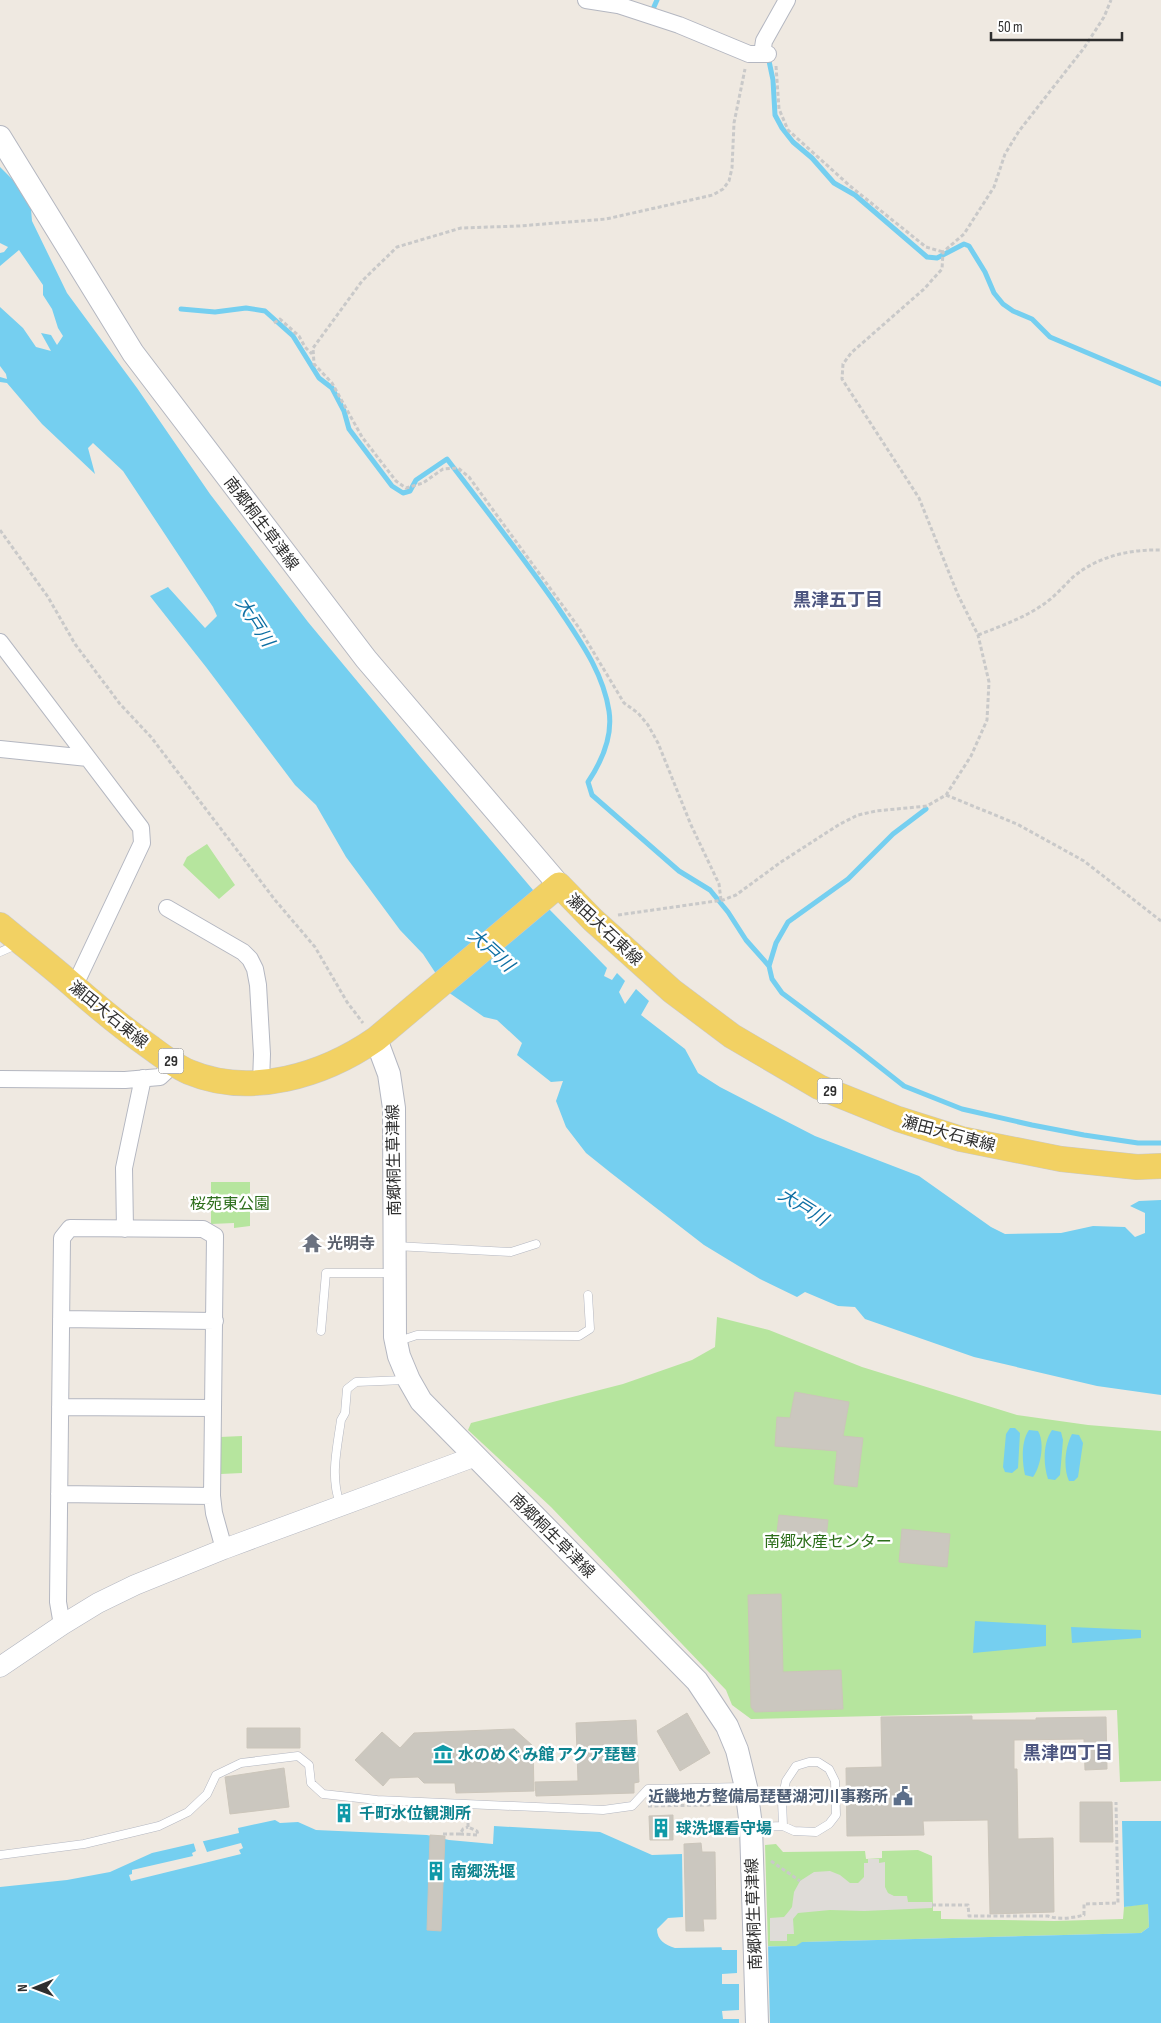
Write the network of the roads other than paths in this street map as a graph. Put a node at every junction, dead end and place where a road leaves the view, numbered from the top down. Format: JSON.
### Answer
{"nodes":[{"id":1,"x":586,"y":0,"type":"edge"},
{"id":2,"x":787,"y":0,"type":"edge"},
{"id":3,"x":646,"y":7,"type":"edge"},
{"id":4,"x":0,"y":137,"type":"edge"},
{"id":5,"x":0,"y":642,"type":"edge"},
{"id":6,"x":0,"y":749,"type":"edge"},
{"id":7,"x":88,"y":758,"type":"junction"},
{"id":8,"x":553,"y":890,"type":"junction"},
{"id":9,"x":167,"y":908,"type":"dead end"},
{"id":10,"x":0,"y":925,"type":"edge"},
{"id":11,"x":11,"y":947,"type":"edge"},
{"id":12,"x":74,"y":987,"type":"junction"},
{"id":13,"x":383,"y":1033,"type":"junction"},
{"id":14,"x":174,"y":1064,"type":"junction"},
{"id":15,"x":143,"y":1078,"type":"junction"},
{"id":16,"x":0,"y":1079,"type":"edge"},
{"id":17,"x":261,"y":1082,"type":"junction"},
{"id":18,"x":1161,"y":1166,"type":"edge"},
{"id":19,"x":125,"y":1229,"type":"junction"},
{"id":20,"x":536,"y":1244,"type":"dead end"},
{"id":21,"x":393,"y":1246,"type":"junction"},
{"id":22,"x":393,"y":1273,"type":"junction"},
{"id":23,"x":588,"y":1295,"type":"dead end"},
{"id":24,"x":61,"y":1319,"type":"junction"},
{"id":25,"x":215,"y":1321,"type":"junction"},
{"id":26,"x":321,"y":1331,"type":"dead end"},
{"id":27,"x":396,"y":1342,"type":"junction"},
{"id":28,"x":409,"y":1380,"type":"junction"},
{"id":29,"x":60,"y":1407,"type":"junction"},
{"id":30,"x":214,"y":1408,"type":"junction"},
{"id":31,"x":476,"y":1456,"type":"junction"},
{"id":32,"x":59,"y":1494,"type":"junction"},
{"id":33,"x":212,"y":1496,"type":"junction"},
{"id":34,"x":341,"y":1506,"type":"junction"},
{"id":35,"x":224,"y":1549,"type":"junction"},
{"id":36,"x":62,"y":1625,"type":"junction"},
{"id":37,"x":2,"y":1660,"type":"edge"},
{"id":38,"x":740,"y":1795,"type":"junction"},
{"id":39,"x":783,"y":1826,"type":"junction"},
{"id":40,"x":751,"y":1827,"type":"junction"},
{"id":41,"x":0,"y":1855,"type":"edge"},
{"id":42,"x":757,"y":2023,"type":"edge"}],
"edges":[{"from":1,"to":3,"type":"street"},
{"from":2,"to":3,"type":"street"},
{"from":4,"to":8,"type":"main road","name":"南郷桐生草津線"},
{"from":5,"to":7,"type":"street"},
{"from":6,"to":7,"type":"street"},
{"from":7,"to":12,"type":"street"},
{"from":8,"to":13,"type":"main road","name":"瀬田大石東線","number":"29"},
{"from":8,"to":18,"type":"main road","name":"瀬田大石東線","number":"29"},
{"from":9,"to":17,"type":"street"},
{"from":10,"to":11,"type":"main road","name":"瀬田大石東線","number":"29"},
{"from":11,"to":12,"type":"main road","name":"瀬田大石東線","number":"29"},
{"from":12,"to":14,"type":"main road","name":"瀬田大石東線","number":"29"},
{"from":13,"to":17,"type":"main road","name":"瀬田大石東線","number":"29"},
{"from":13,"to":21,"type":"main road","name":"南郷桐生草津線"},
{"from":14,"to":15,"type":"street"},
{"from":14,"to":17,"type":"main road","name":"瀬田大石東線","number":"29"},
{"from":15,"to":16,"type":"street"},
{"from":15,"to":19,"type":"street"},
{"from":19,"to":24,"type":"street"},
{"from":19,"to":25,"type":"street"},
{"from":20,"to":21,"type":"lane"},
{"from":21,"to":22,"type":"main road","name":"南郷桐生草津線"},
{"from":22,"to":26,"type":"lane"},
{"from":22,"to":27,"type":"main road","name":"南郷桐生草津線"},
{"from":23,"to":27,"type":"lane"},
{"from":24,"to":25,"type":"street"},
{"from":24,"to":29,"type":"street"},
{"from":25,"to":30,"type":"street"},
{"from":27,"to":28,"type":"main road","name":"南郷桐生草津線"},
{"from":28,"to":31,"type":"main road","name":"南郷桐生草津線"},
{"from":28,"to":34,"type":"lane"},
{"from":29,"to":30,"type":"street"},
{"from":29,"to":32,"type":"street"},
{"from":30,"to":33,"type":"street"},
{"from":31,"to":34,"type":"street"},
{"from":31,"to":38,"type":"main road","name":"南郷桐生草津線"},
{"from":32,"to":33,"type":"street"},
{"from":32,"to":36,"type":"street"},
{"from":33,"to":35,"type":"street"},
{"from":34,"to":35,"type":"street"},
{"from":35,"to":36,"type":"street"},
{"from":36,"to":37,"type":"street"},
{"from":38,"to":40,"type":"main road","name":"南郷桐生草津線"},
{"from":38,"to":41,"type":"lane"},
{"from":39,"to":39,"type":"lane"},
{"from":39,"to":40,"type":"lane"},
{"from":40,"to":42,"type":"main road","name":"南郷桐生草津線"}]}
